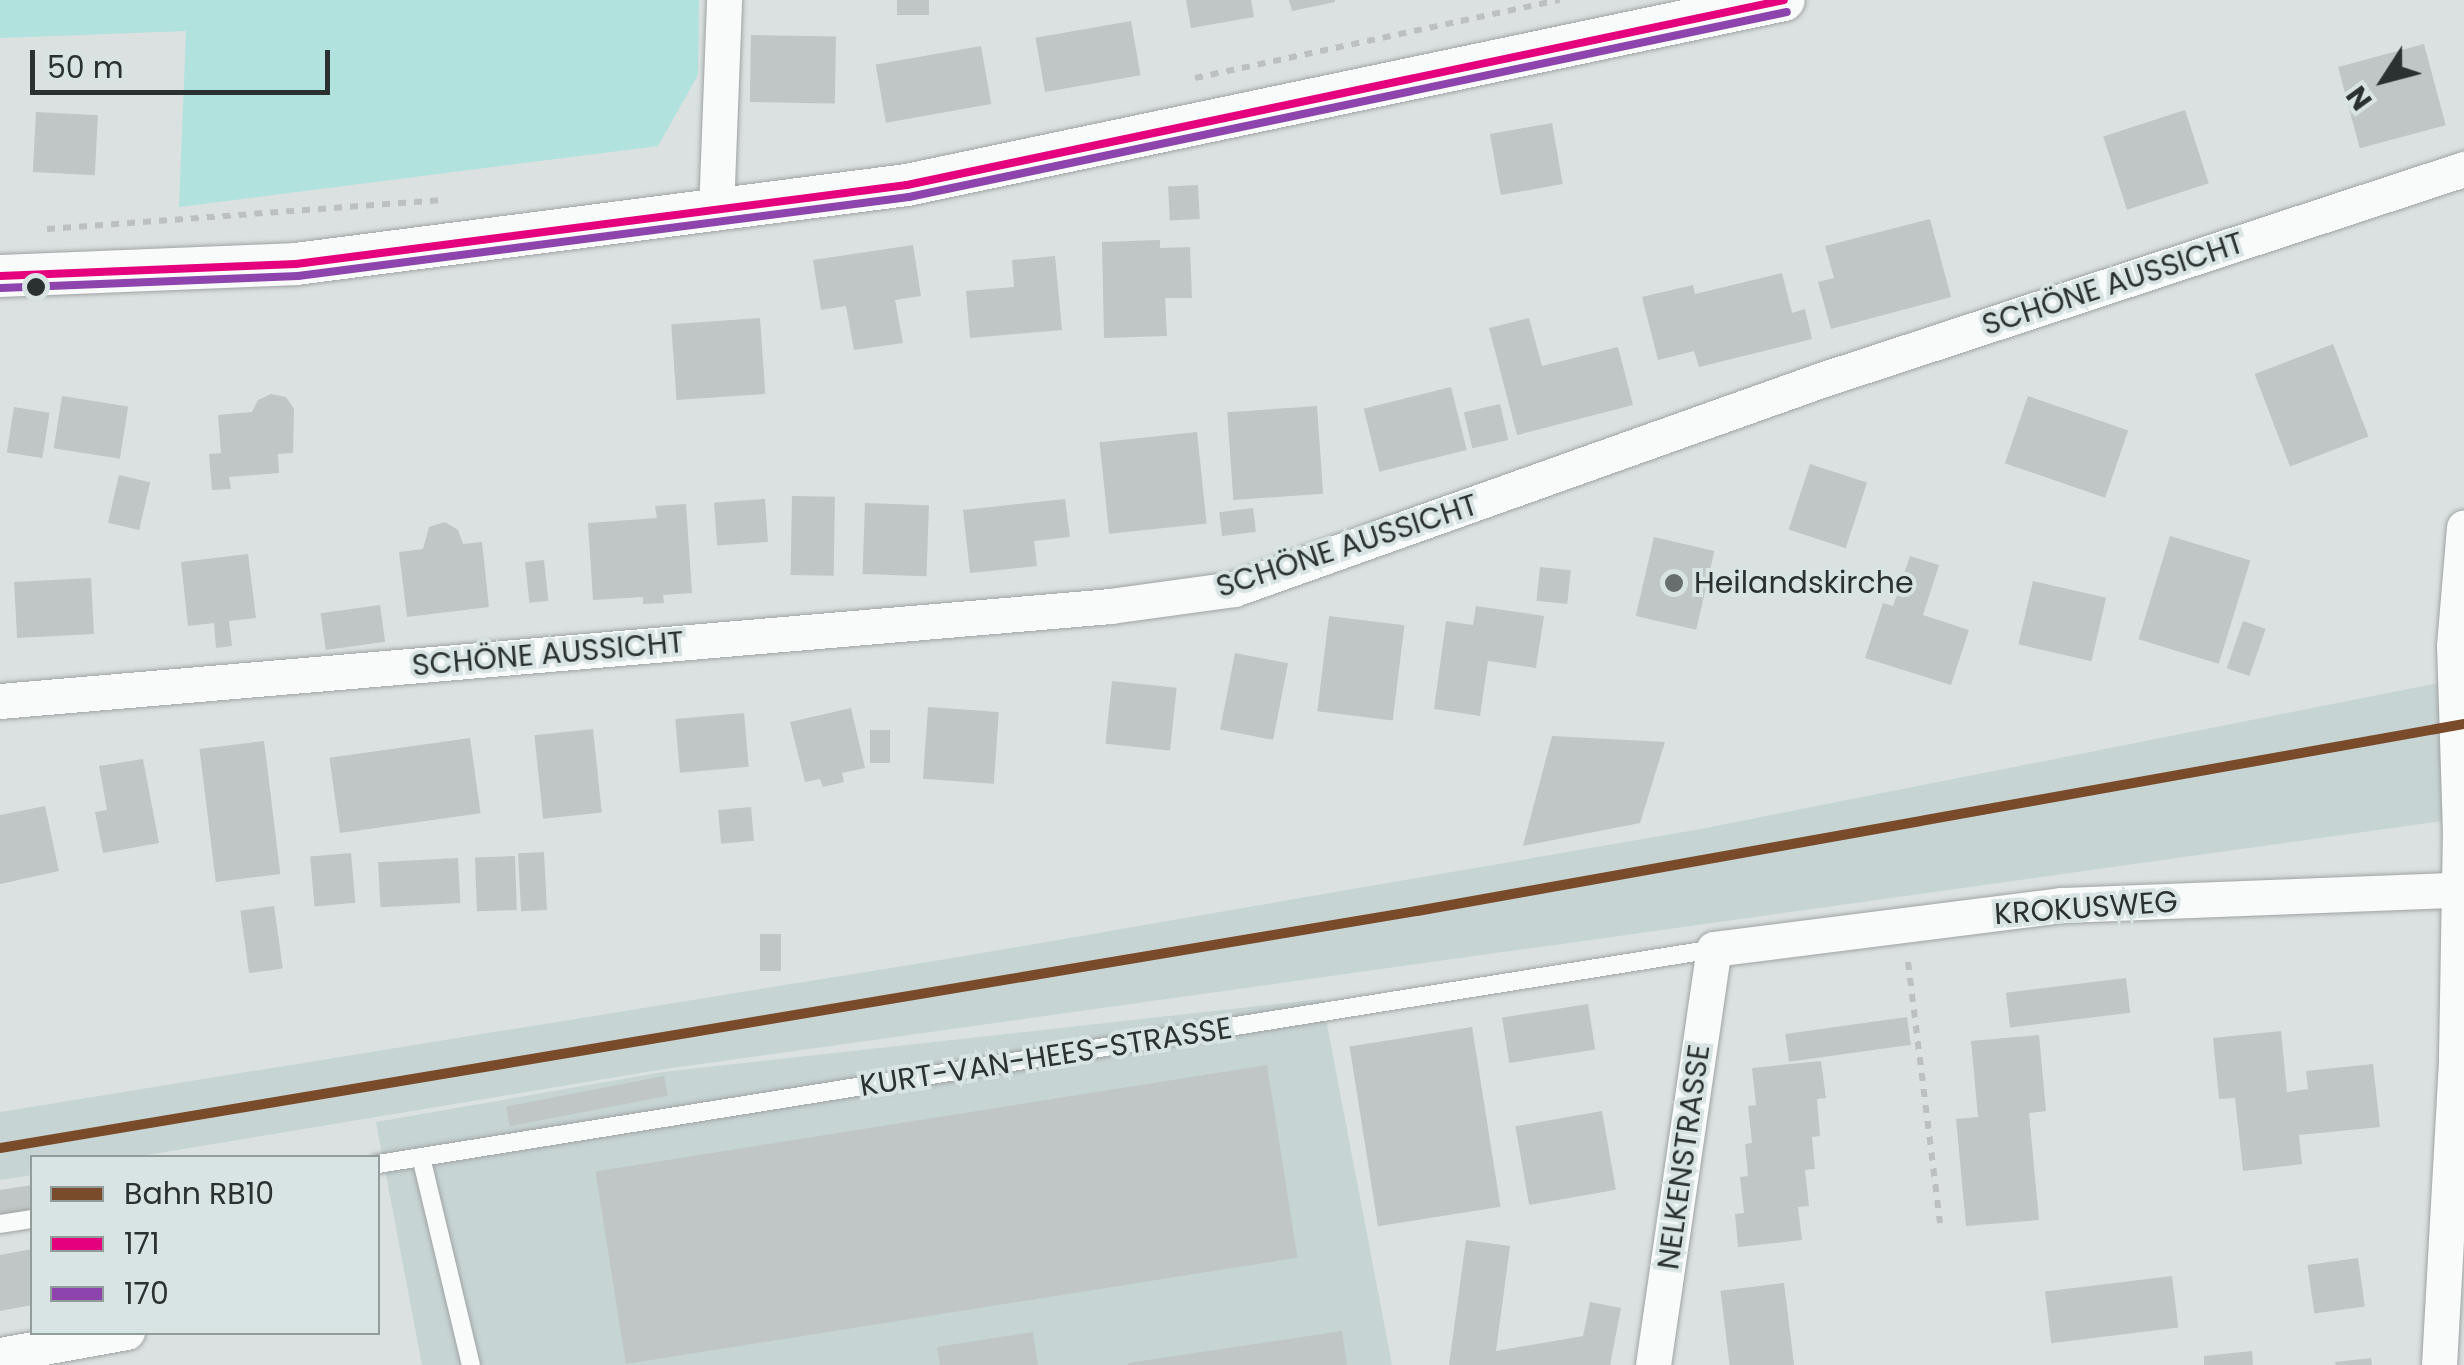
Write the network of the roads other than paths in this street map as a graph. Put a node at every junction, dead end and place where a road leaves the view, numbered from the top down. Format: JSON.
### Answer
{"nodes":[{"id":1,"x":724,"y":0,"type":"edge"},
{"id":2,"x":1784,"y":0,"type":"edge"},
{"id":3,"x":2464,"y":169,"type":"edge"},
{"id":4,"x":716,"y":211,"type":"junction"},
{"id":5,"x":0,"y":276,"type":"edge"},
{"id":6,"x":2464,"y":528,"type":"edge"},
{"id":7,"x":0,"y":701,"type":"edge"},
{"id":8,"x":2459,"y":890,"type":"junction"},
{"id":9,"x":1714,"y":949,"type":"junction"},
{"id":10,"x":2460,"y":1056,"type":"edge"},
{"id":11,"x":421,"y":1157,"type":"junction"},
{"id":12,"x":380,"y":1164,"type":"edge"},
{"id":13,"x":30,"y":1218,"type":"edge"},
{"id":14,"x":0,"y":1224,"type":"edge"},
{"id":15,"x":110,"y":1335,"type":"edge"},
{"id":16,"x":0,"y":1355,"type":"edge"},
{"id":17,"x":2448,"y":1359,"type":"edge"},
{"id":18,"x":470,"y":1365,"type":"edge"},
{"id":19,"x":1653,"y":1365,"type":"edge"}],
"edges":[{"from":1,"to":4,"type":"street"},
{"from":2,"to":4,"type":"street"},
{"from":3,"to":7,"type":"street","name":"SCHÖNE AUSSICHT"},
{"from":4,"to":5,"type":"street"},
{"from":6,"to":8,"type":"street"},
{"from":8,"to":9,"type":"street","name":"KROKUSWEG"},
{"from":8,"to":10,"type":"street"},
{"from":9,"to":11,"type":"lane","name":"KURT-VAN-HEES-STRASSE"},
{"from":9,"to":19,"type":"street","name":"NELKENSTRASSE"},
{"from":10,"to":17,"type":"street"},
{"from":11,"to":12,"type":"lane","name":"KURT-VAN-HEES-STRASSE"},
{"from":11,"to":18,"type":"lane"},
{"from":13,"to":14,"type":"lane"},
{"from":15,"to":16,"type":"street"}]}
